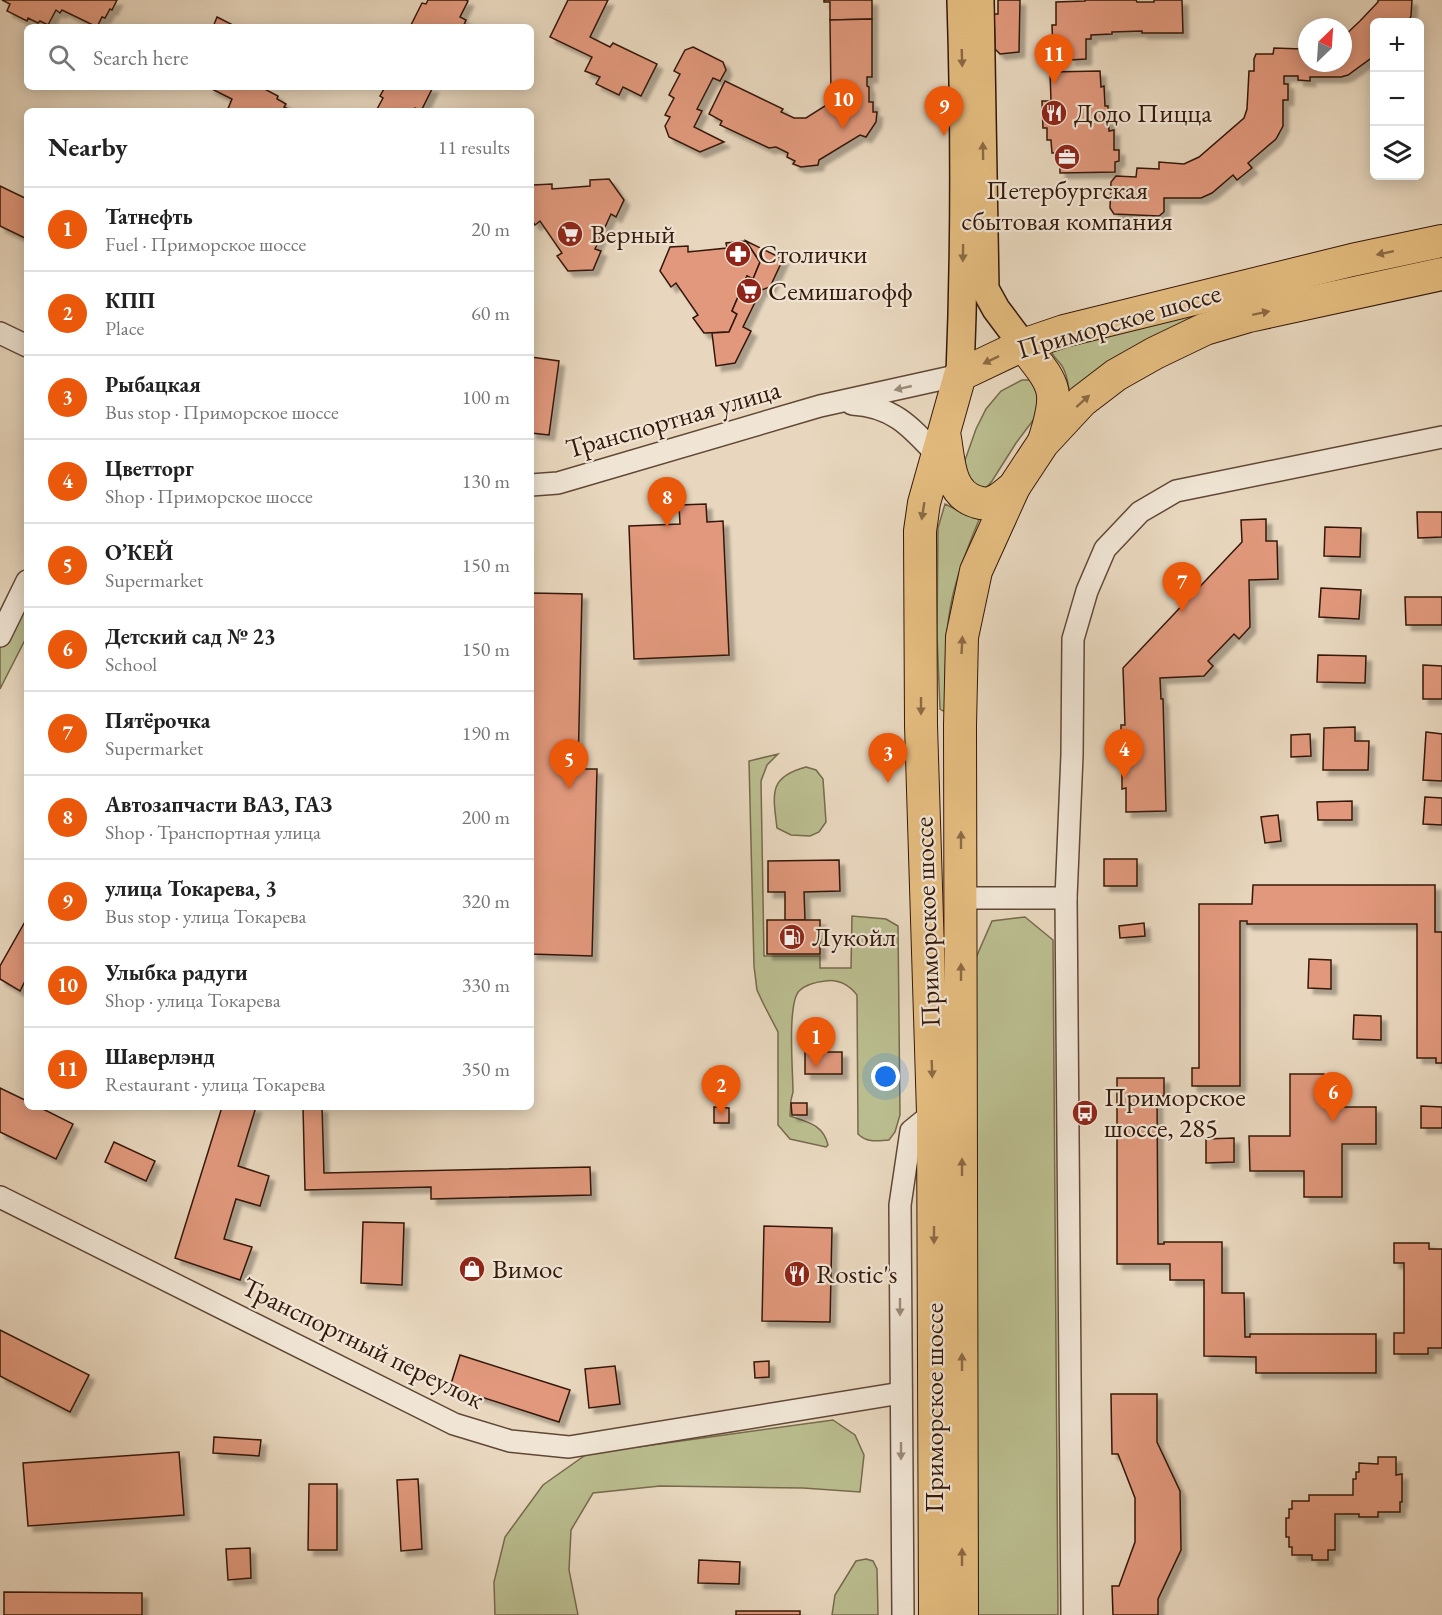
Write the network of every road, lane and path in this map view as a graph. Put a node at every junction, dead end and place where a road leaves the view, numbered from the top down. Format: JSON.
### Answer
{"nodes":[{"id":1,"x":961,"y":0,"type":"edge"},
{"id":2,"x":981,"y":0,"type":"edge"},
{"id":3,"x":1442,"y":242,"type":"edge"},
{"id":4,"x":1442,"y":274,"type":"edge"},
{"id":5,"x":0,"y":333,"type":"edge"},
{"id":6,"x":24,"y":345,"type":"edge"},
{"id":7,"x":1023,"y":345,"type":"junction"},
{"id":8,"x":960,"y":375,"type":"junction"},
{"id":9,"x":830,"y":404,"type":"junction"},
{"id":10,"x":1442,"y":437,"type":"edge"},
{"id":11,"x":941,"y":443,"type":"junction"},
{"id":12,"x":1043,"y":443,"type":"junction"},
{"id":13,"x":534,"y":484,"type":"edge"},
{"id":14,"x":1014,"y":487,"type":"junction"},
{"id":15,"x":24,"y":587,"type":"edge"},
{"id":16,"x":0,"y":636,"type":"edge"},
{"id":17,"x":961,"y":898,"type":"junction"},
{"id":18,"x":1066,"y":898,"type":"junction"},
{"id":19,"x":933,"y":1113,"type":"junction"},
{"id":20,"x":0,"y":1197,"type":"edge"},
{"id":21,"x":901,"y":1393,"type":"junction"},
{"id":22,"x":903,"y":1615,"type":"edge"},
{"id":23,"x":935,"y":1615,"type":"edge"},
{"id":24,"x":962,"y":1615,"type":"edge"},
{"id":25,"x":1072,"y":1615,"type":"edge"}],
"edges":[{"from":1,"to":8,"type":"main road","one_way":true},
{"from":7,"to":2,"type":"main road","one_way":true},
{"from":3,"to":7,"type":"highway","name":"Приморское шоссе","one_way":true},
{"from":12,"to":4,"type":"highway","name":"Приморское шоссе","one_way":true},
{"from":5,"to":6,"type":"street"},
{"from":7,"to":8,"type":"highway","name":"Приморское шоссе","one_way":true},
{"from":7,"to":12,"type":"highway"},
{"from":8,"to":9,"type":"street","name":"Транспортная улица","one_way":true},
{"from":8,"to":11,"type":"highway","name":"Приморское шоссе"},
{"from":9,"to":11,"type":"street","name":"Транспортная улица"},
{"from":9,"to":13,"type":"street","name":"Транспортная улица"},
{"from":10,"to":18,"type":"street"},
{"from":11,"to":14,"type":"highway"},
{"from":11,"to":19,"type":"highway","name":"Приморское шоссе","one_way":true},
{"from":12,"to":14,"type":"highway","name":"Приморское шоссе"},
{"from":17,"to":14,"type":"highway","name":"Приморское шоссе","one_way":true},
{"from":15,"to":16,"type":"street"},
{"from":17,"to":18,"type":"street"},
{"from":24,"to":17,"type":"highway","name":"Приморское шоссе","one_way":true},
{"from":18,"to":25,"type":"street"},
{"from":19,"to":21,"type":"street","one_way":true},
{"from":19,"to":23,"type":"highway","name":"Приморское шоссе","one_way":true},
{"from":20,"to":21,"type":"street","name":"Транспортный переулок"},
{"from":21,"to":22,"type":"street","one_way":true}]}
